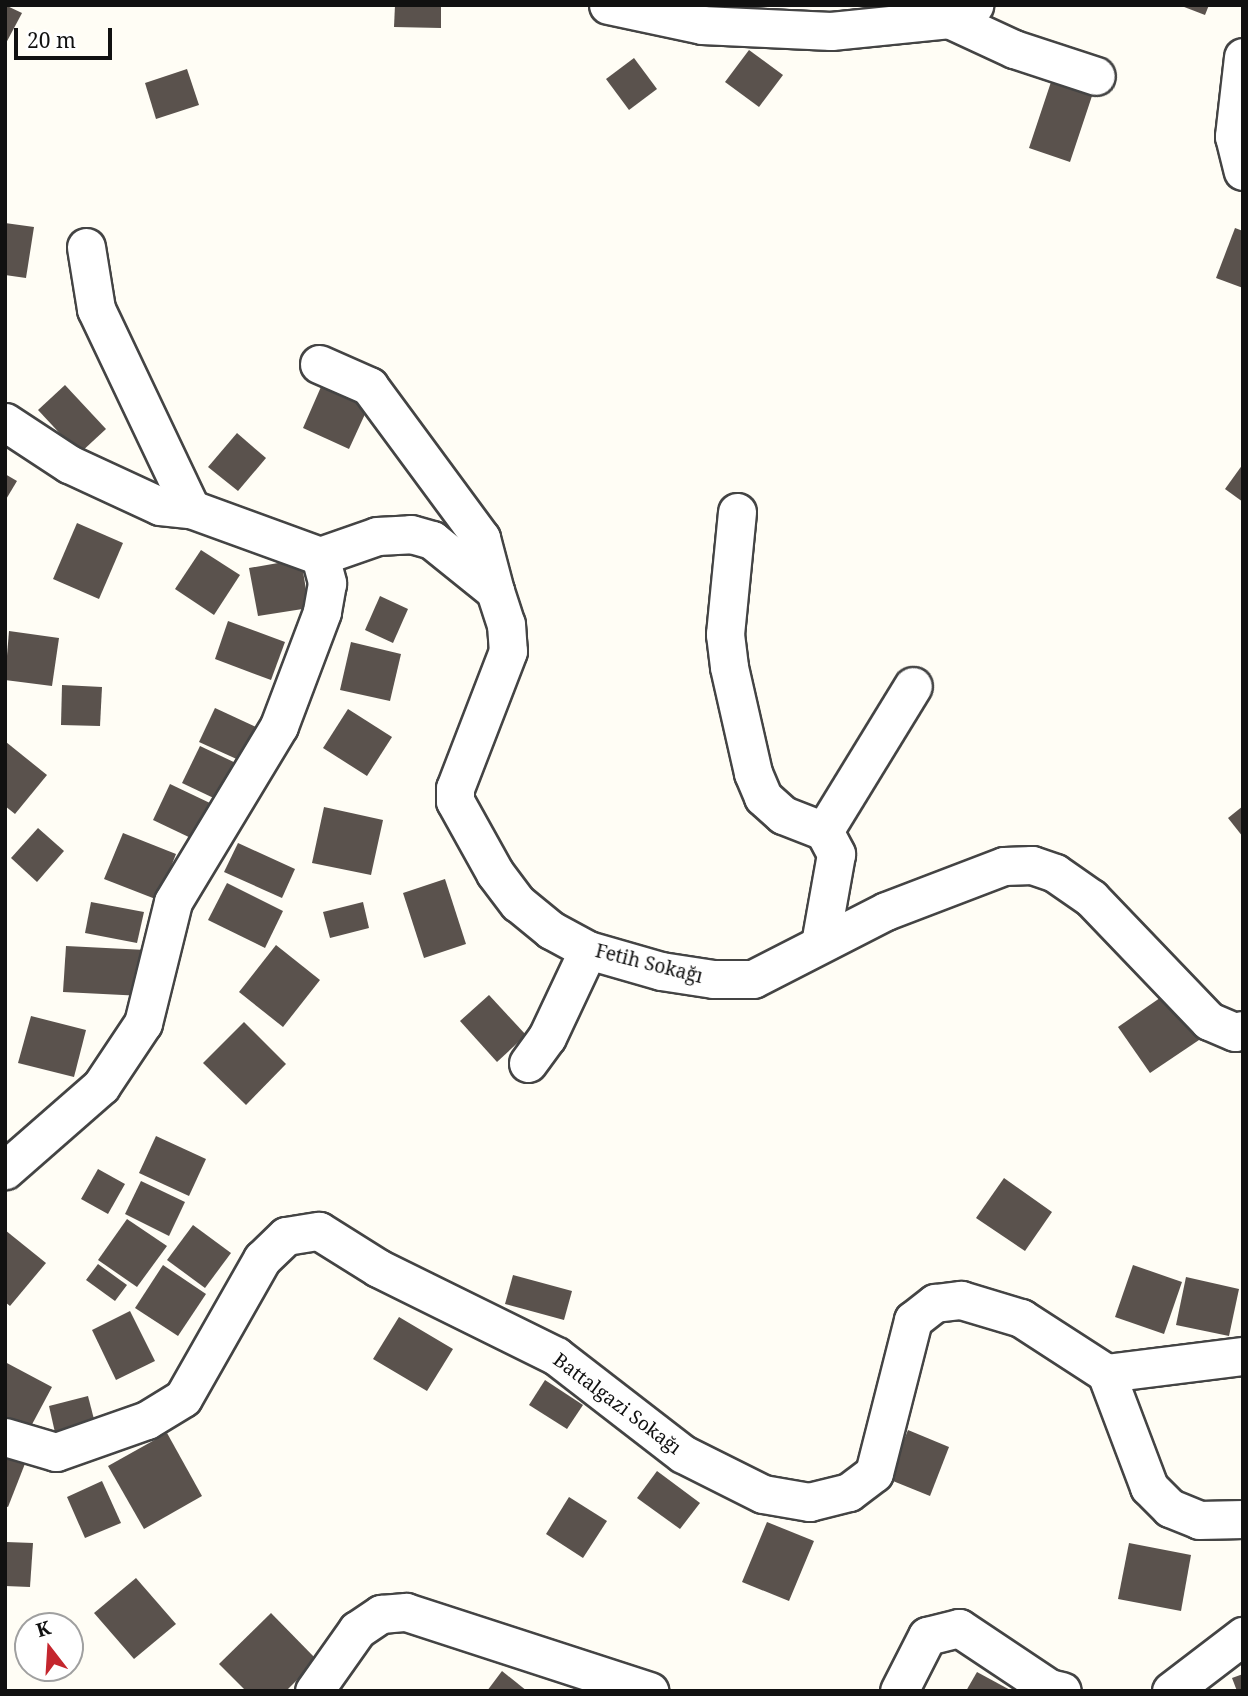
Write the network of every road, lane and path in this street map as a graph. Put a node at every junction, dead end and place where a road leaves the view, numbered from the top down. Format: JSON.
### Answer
{"nodes":[{"id":1,"x":608,"y":5,"type":"edge"},
{"id":2,"x":961,"y":12,"type":"edge"},
{"id":3,"x":1243,"y":57,"type":"edge"},
{"id":4,"x":1096,"y":76,"type":"dead end"},
{"id":5,"x":1243,"y":171,"type":"edge"},
{"id":6,"x":86,"y":247,"type":"dead end"},
{"id":7,"x":319,"y":364,"type":"dead end"},
{"id":8,"x":5,"y":422,"type":"edge"},
{"id":9,"x":191,"y":509,"type":"junction"},
{"id":10,"x":737,"y":512,"type":"dead end"},
{"id":11,"x":320,"y":556,"type":"junction"},
{"id":12,"x":495,"y":592,"type":"junction"},
{"id":13,"x":913,"y":686,"type":"dead end"},
{"id":14,"x":824,"y":831,"type":"junction"},
{"id":15,"x":820,"y":944,"type":"junction"},
{"id":16,"x":588,"y":950,"type":"junction"},
{"id":17,"x":1243,"y":1030,"type":"edge"},
{"id":18,"x":528,"y":1063,"type":"dead end"},
{"id":19,"x":5,"y":1170,"type":"edge"},
{"id":20,"x":1243,"y":1356,"type":"edge"},
{"id":21,"x":1106,"y":1373,"type":"junction"},
{"id":22,"x":5,"y":1437,"type":"edge"},
{"id":23,"x":1243,"y":1519,"type":"edge"},
{"id":24,"x":1243,"y":1636,"type":"edge"},
{"id":25,"x":314,"y":1691,"type":"edge"},
{"id":26,"x":649,"y":1691,"type":"edge"},
{"id":27,"x":899,"y":1691,"type":"edge"},
{"id":28,"x":1062,"y":1691,"type":"edge"},
{"id":29,"x":1171,"y":1691,"type":"edge"}],
"edges":[{"from":1,"to":2,"type":"street"},
{"from":2,"to":4,"type":"street"},
{"from":3,"to":5,"type":"street"},
{"from":6,"to":9,"type":"street"},
{"from":7,"to":12,"type":"street"},
{"from":8,"to":9,"type":"street"},
{"from":9,"to":11,"type":"street"},
{"from":10,"to":14,"type":"street"},
{"from":11,"to":12,"type":"street"},
{"from":11,"to":19,"type":"street"},
{"from":12,"to":16,"type":"street","name":"Fetih Sokağı"},
{"from":13,"to":14,"type":"street"},
{"from":14,"to":15,"type":"street"},
{"from":15,"to":16,"type":"street","name":"Fetih Sokağı"},
{"from":15,"to":17,"type":"street","name":"Fetih Sokağı"},
{"from":16,"to":18,"type":"street"},
{"from":20,"to":21,"type":"street"},
{"from":21,"to":22,"type":"street","name":"Battalgazi Sokağı"},
{"from":21,"to":23,"type":"street"},
{"from":24,"to":29,"type":"street"},
{"from":25,"to":26,"type":"street"},
{"from":27,"to":28,"type":"street"}]}
